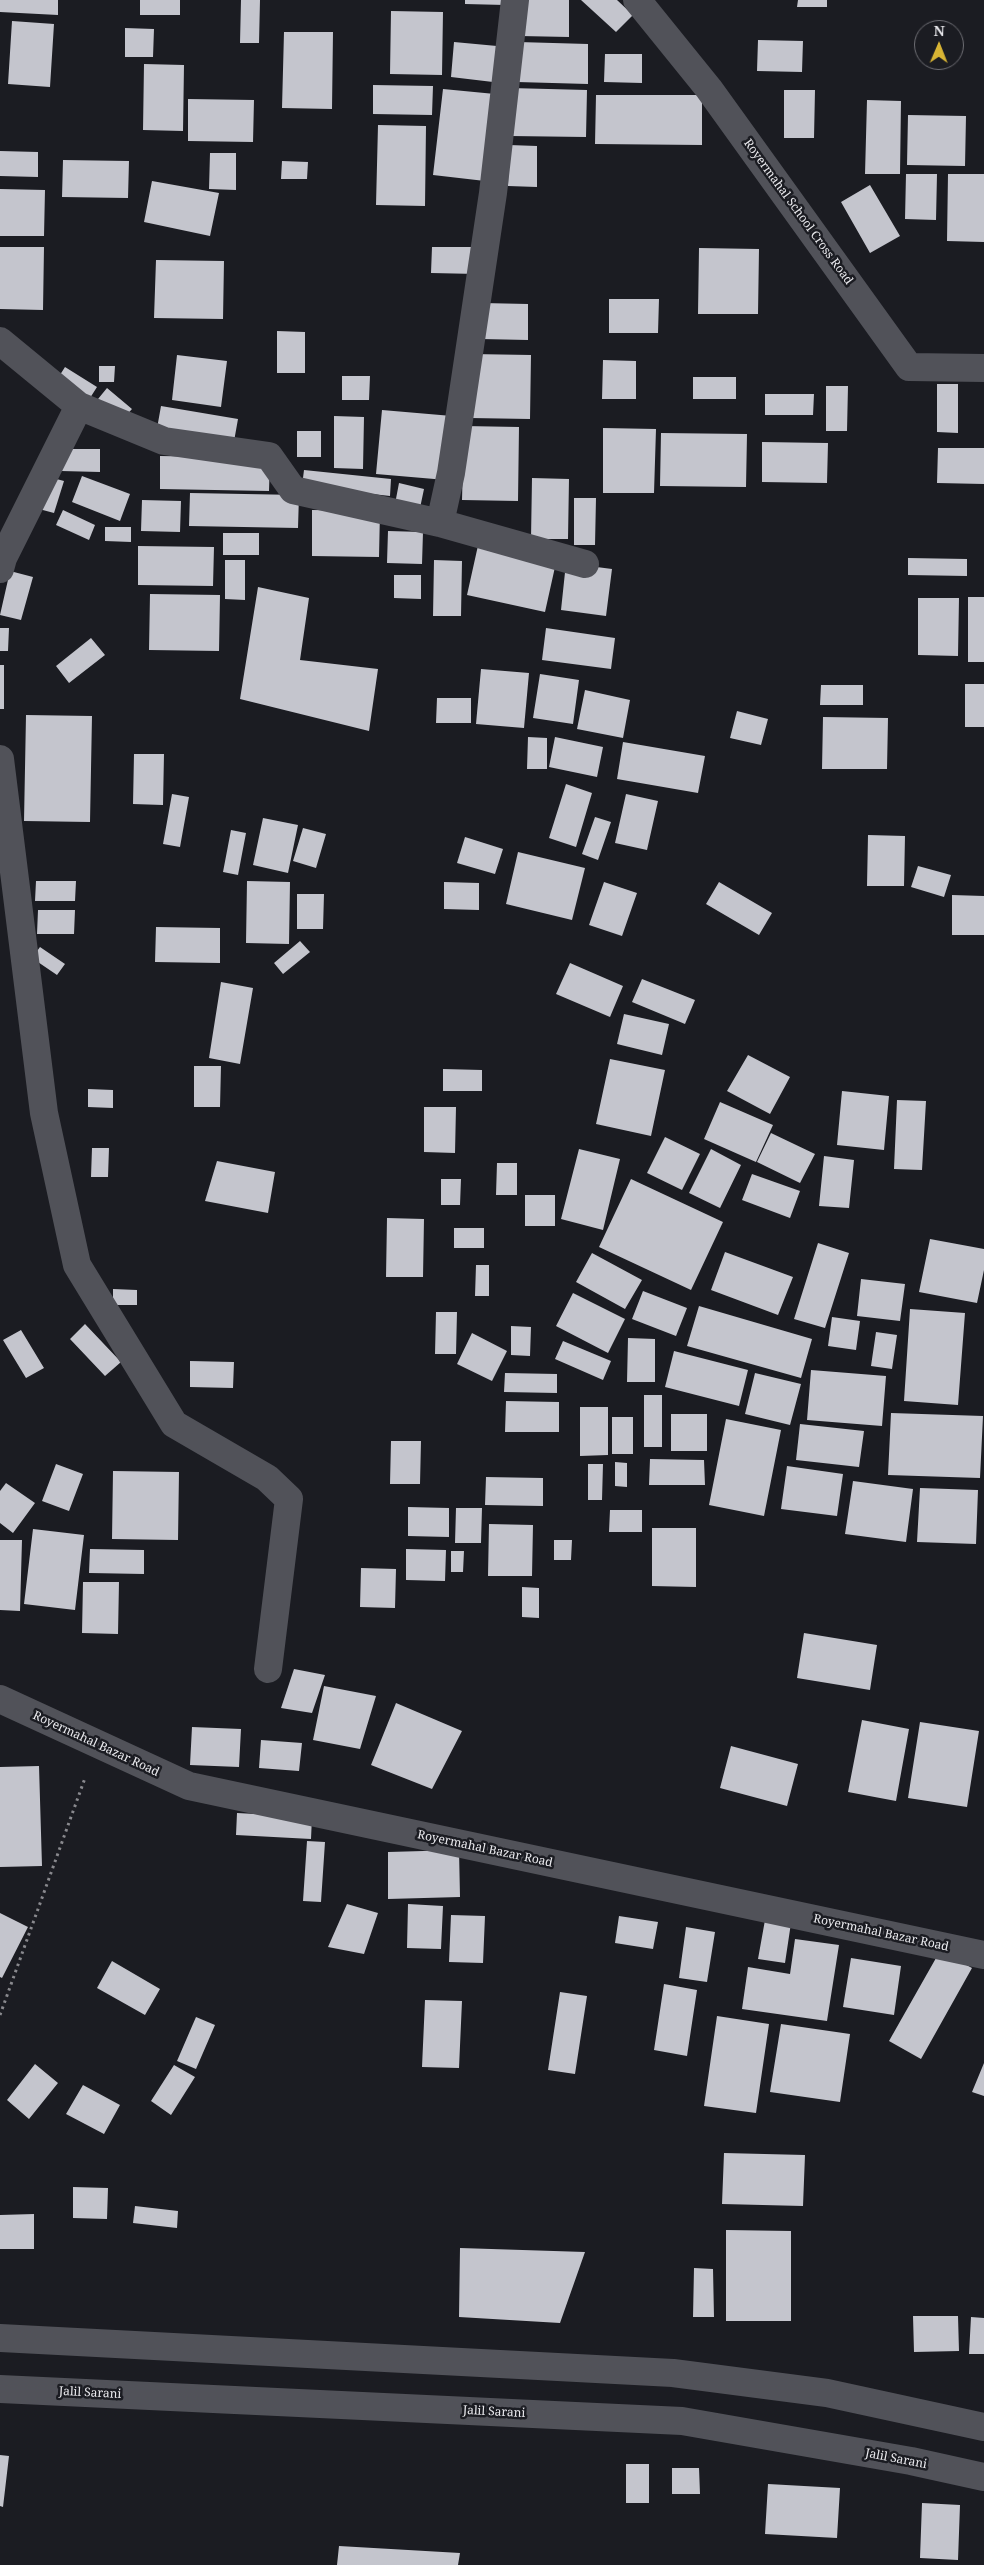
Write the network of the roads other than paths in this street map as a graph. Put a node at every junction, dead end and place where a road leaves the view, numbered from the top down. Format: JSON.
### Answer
{"nodes":[{"id":1,"x":514,"y":0,"type":"edge"},
{"id":2,"x":637,"y":0,"type":"edge"},
{"id":3,"x":0,"y":341,"type":"edge"},
{"id":4,"x":984,"y":368,"type":"edge"},
{"id":5,"x":79,"y":406,"type":"junction"},
{"id":6,"x":440,"y":523,"type":"junction"},
{"id":7,"x":585,"y":564,"type":"dead end"},
{"id":8,"x":0,"y":569,"type":"edge"},
{"id":9,"x":0,"y":759,"type":"edge"},
{"id":10,"x":268,"y":1669,"type":"dead end"},
{"id":11,"x":0,"y":1700,"type":"edge"},
{"id":12,"x":984,"y":1955,"type":"edge"},
{"id":13,"x":0,"y":2338,"type":"edge"},
{"id":14,"x":0,"y":2389,"type":"edge"},
{"id":15,"x":984,"y":2426,"type":"edge"},
{"id":16,"x":984,"y":2477,"type":"edge"}],
"edges":[{"from":1,"to":6,"type":"street"},
{"from":2,"to":4,"type":"street","name":"Royermahal School Cross Road"},
{"from":3,"to":5,"type":"street"},
{"from":5,"to":6,"type":"street"},
{"from":5,"to":8,"type":"street"},
{"from":6,"to":7,"type":"street"},
{"from":9,"to":10,"type":"street"},
{"from":11,"to":12,"type":"street","name":"Royermahal Bazar Road"},
{"from":13,"to":15,"type":"street"},
{"from":14,"to":16,"type":"street","name":"Jalil Sarani"}]}
